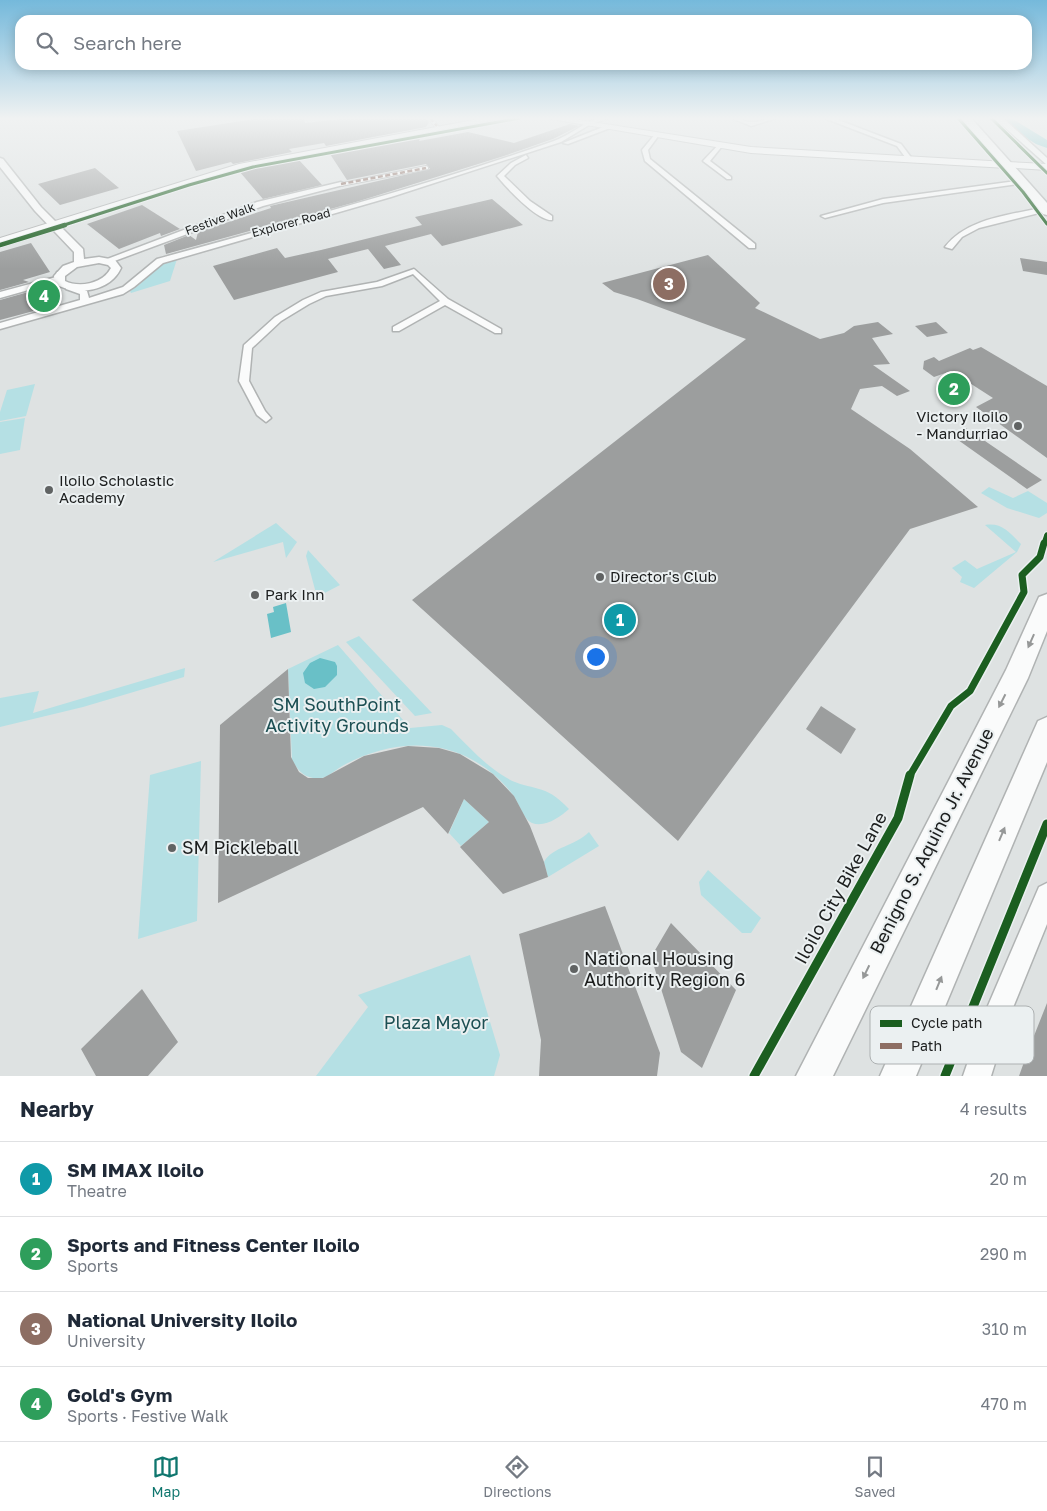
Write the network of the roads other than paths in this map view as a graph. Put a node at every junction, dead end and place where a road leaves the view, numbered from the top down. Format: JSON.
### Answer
{"nodes":[{"id":1,"x":5,"y":168,"type":"edge"},
{"id":2,"x":215,"y":168,"type":"edge"},
{"id":3,"x":237,"y":168,"type":"edge"},
{"id":4,"x":425,"y":168,"type":"edge"},
{"id":5,"x":475,"y":168,"type":"edge"},
{"id":6,"x":509,"y":168,"type":"edge"},
{"id":7,"x":657,"y":168,"type":"edge"},
{"id":8,"x":716,"y":168,"type":"edge"},
{"id":9,"x":1010,"y":168,"type":"edge"},
{"id":10,"x":1027,"y":168,"type":"edge"},
{"id":11,"x":729,"y":178,"type":"dead end"},
{"id":12,"x":1023,"y":182,"type":"junction"},
{"id":13,"x":341,"y":184,"type":"joint"},
{"id":14,"x":1047,"y":188,"type":"edge"},
{"id":15,"x":93,"y":209,"type":"junction"},
{"id":16,"x":1046,"y":210,"type":"edge"},
{"id":17,"x":825,"y":216,"type":"dead end"},
{"id":18,"x":549,"y":218,"type":"dead end"},
{"id":19,"x":52,"y":223,"type":"junction"},
{"id":20,"x":18,"y":233,"type":"junction"},
{"id":21,"x":0,"y":234,"type":"edge"},
{"id":22,"x":0,"y":241,"type":"edge"},
{"id":23,"x":752,"y":246,"type":"dead end"},
{"id":24,"x":949,"y":247,"type":"dead end"},
{"id":25,"x":106,"y":261,"type":"junction"},
{"id":26,"x":79,"y":263,"type":"junction"},
{"id":27,"x":60,"y":274,"type":"junction"},
{"id":28,"x":69,"y":287,"type":"junction"},
{"id":29,"x":0,"y":295,"type":"edge"},
{"id":30,"x":445,"y":301,"type":"junction"},
{"id":31,"x":85,"y":302,"type":"junction"},
{"id":32,"x":0,"y":326,"type":"edge"},
{"id":33,"x":396,"y":329,"type":"dead end"},
{"id":34,"x":498,"y":331,"type":"dead end"},
{"id":35,"x":266,"y":418,"type":"dead end"},
{"id":36,"x":1047,"y":604,"type":"edge"},
{"id":37,"x":1047,"y":730,"type":"edge"},
{"id":38,"x":1047,"y":895,"type":"edge"},
{"id":39,"x":928,"y":1006,"type":"edge"},
{"id":40,"x":1001,"y":1006,"type":"edge"},
{"id":41,"x":903,"y":1064,"type":"edge"},
{"id":42,"x":981,"y":1064,"type":"edge"},
{"id":43,"x":814,"y":1076,"type":"edge"},
{"id":44,"x":898,"y":1076,"type":"edge"},
{"id":45,"x":977,"y":1076,"type":"edge"}],
"edges":[{"from":1,"to":19,"type":"street"},
{"from":2,"to":15,"type":"main road"},
{"from":3,"to":15,"type":"main road"},
{"from":4,"to":13,"type":"street","name":"Festive Walk"},
{"from":5,"to":31,"type":"street","name":"Explorer Road"},
{"from":6,"to":18,"type":"street"},
{"from":7,"to":23,"type":"street"},
{"from":8,"to":11,"type":"street"},
{"from":9,"to":12,"type":"highway"},
{"from":10,"to":14,"type":"highway"},
{"from":12,"to":16,"type":"highway"},
{"from":12,"to":17,"type":"street"},
{"from":13,"to":25,"type":"street","name":"Festive Walk"},
{"from":15,"to":19,"type":"main road"},
{"from":16,"to":24,"type":"street"},
{"from":19,"to":20,"type":"main road"},
{"from":19,"to":26,"type":"street"},
{"from":20,"to":21,"type":"main road"},
{"from":20,"to":22,"type":"main road"},
{"from":25,"to":26,"type":"street"},
{"from":25,"to":28,"type":"street"},
{"from":26,"to":27,"type":"street"},
{"from":27,"to":28,"type":"street"},
{"from":27,"to":29,"type":"street"},
{"from":28,"to":31,"type":"street"},
{"from":30,"to":33,"type":"street"},
{"from":30,"to":34,"type":"street"},
{"from":30,"to":35,"type":"street"},
{"from":31,"to":32,"type":"street","name":"Explorer Road"},
{"from":36,"to":43,"type":"highway","name":"Benigno S. Aquino Jr. Avenue","one_way":true},
{"from":39,"to":37,"type":"highway","one_way":true},
{"from":38,"to":40,"type":"street"},
{"from":44,"to":41,"type":"highway","one_way":true},
{"from":42,"to":45,"type":"street"}]}
